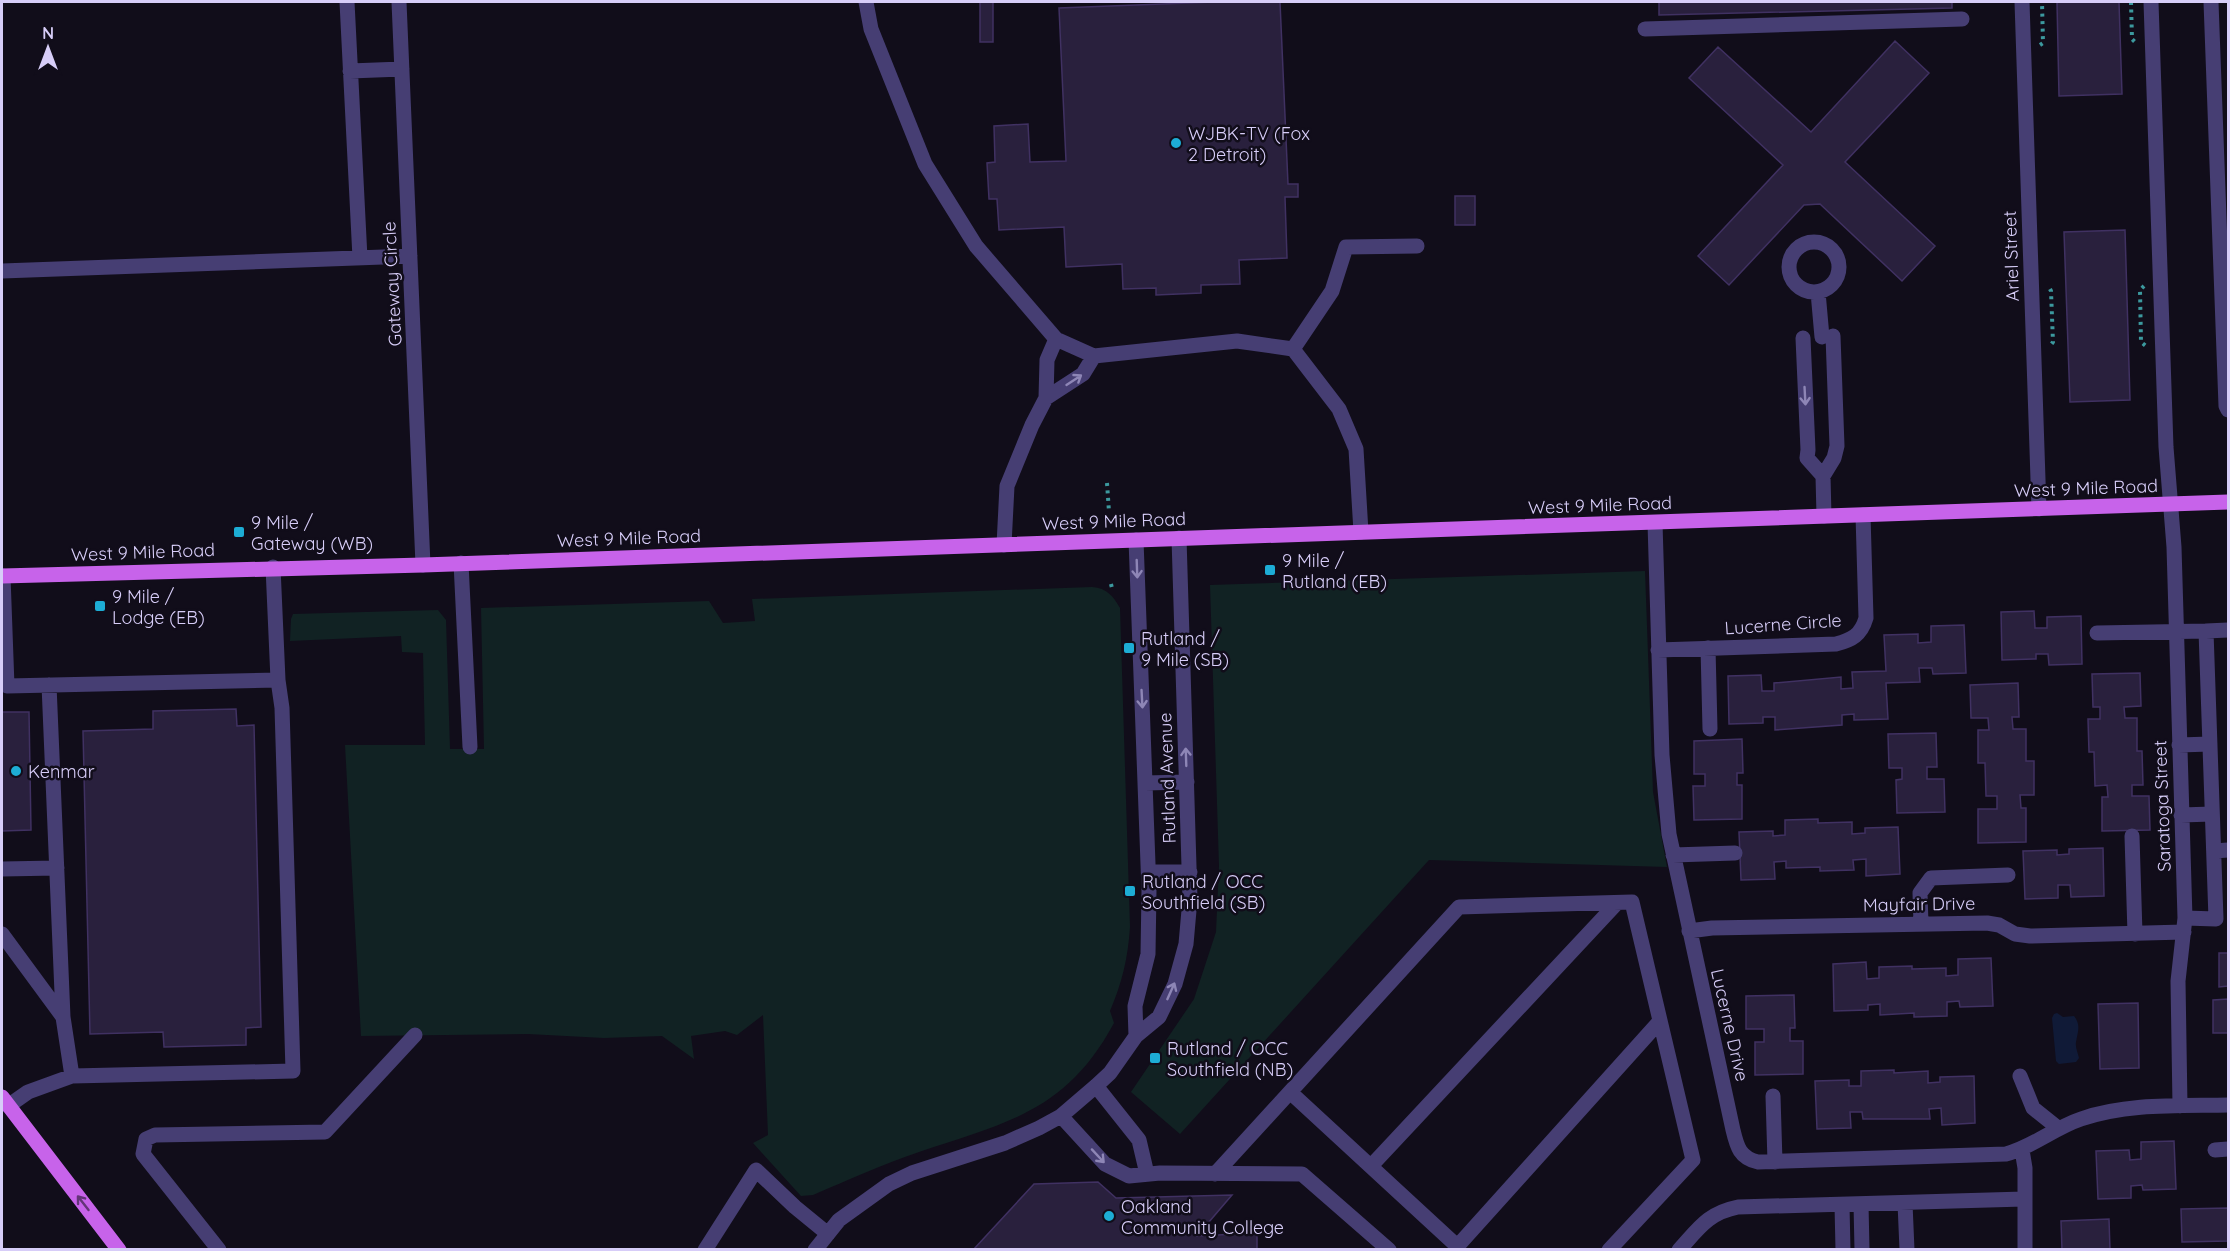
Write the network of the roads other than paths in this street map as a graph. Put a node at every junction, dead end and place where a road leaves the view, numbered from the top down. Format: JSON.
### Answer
{"nodes":[{"id":1,"x":347,"y":2,"type":"edge"},
{"id":2,"x":399,"y":2,"type":"edge"},
{"id":3,"x":866,"y":2,"type":"edge"},
{"id":4,"x":2022,"y":2,"type":"edge"},
{"id":5,"x":2151,"y":2,"type":"edge"},
{"id":6,"x":2211,"y":2,"type":"edge"},
{"id":7,"x":1962,"y":19,"type":"dead end"},
{"id":8,"x":1646,"y":29,"type":"dead end"},
{"id":9,"x":402,"y":69,"type":"junction"},
{"id":10,"x":350,"y":71,"type":"junction"},
{"id":11,"x":1417,"y":246,"type":"dead end"},
{"id":12,"x":410,"y":256,"type":"junction"},
{"id":13,"x":360,"y":258,"type":"junction"},
{"id":14,"x":2,"y":271,"type":"edge"},
{"id":15,"x":1818,"y":292,"type":"dead end"},
{"id":16,"x":1803,"y":338,"type":"dead end"},
{"id":17,"x":1056,"y":339,"type":"junction"},
{"id":18,"x":1293,"y":349,"type":"junction"},
{"id":19,"x":1094,"y":356,"type":"junction"},
{"id":20,"x":2227,"y":359,"type":"edge"},
{"id":21,"x":1046,"y":398,"type":"junction"},
{"id":22,"x":2229,"y":410,"type":"edge"},
{"id":23,"x":1824,"y":476,"type":"junction"},
{"id":24,"x":2229,"y":502,"type":"edge"},
{"id":25,"x":2172,"y":504,"type":"junction"},
{"id":26,"x":2039,"y":509,"type":"junction"},
{"id":27,"x":1863,"y":515,"type":"junction"},
{"id":28,"x":1824,"y":516,"type":"junction"},
{"id":29,"x":1655,"y":523,"type":"junction"},
{"id":30,"x":1361,"y":532,"type":"junction"},
{"id":31,"x":1179,"y":538,"type":"junction"},
{"id":32,"x":1136,"y":540,"type":"junction"},
{"id":33,"x":1004,"y":544,"type":"junction"},
{"id":34,"x":461,"y":563,"type":"junction"},
{"id":35,"x":423,"y":565,"type":"junction"},
{"id":36,"x":273,"y":567,"type":"junction"},
{"id":37,"x":2,"y":576,"type":"edge"},
{"id":38,"x":2229,"y":630,"type":"edge"},
{"id":39,"x":2176,"y":631,"type":"junction"},
{"id":40,"x":2206,"y":631,"type":"junction"},
{"id":41,"x":2097,"y":633,"type":"dead end"},
{"id":42,"x":1708,"y":648,"type":"junction"},
{"id":43,"x":1658,"y":650,"type":"junction"},
{"id":44,"x":278,"y":680,"type":"junction"},
{"id":45,"x":49,"y":685,"type":"junction"},
{"id":46,"x":4,"y":686,"type":"edge"},
{"id":47,"x":1710,"y":729,"type":"dead end"},
{"id":48,"x":2210,"y":744,"type":"junction"},
{"id":49,"x":2179,"y":745,"type":"junction"},
{"id":50,"x":470,"y":747,"type":"dead end"},
{"id":51,"x":1187,"y":782,"type":"junction"},
{"id":52,"x":1145,"y":783,"type":"junction"},
{"id":53,"x":2212,"y":814,"type":"junction"},
{"id":54,"x":2181,"y":815,"type":"junction"},
{"id":55,"x":2132,"y":836,"type":"dead end"},
{"id":56,"x":2221,"y":850,"type":"edge"},
{"id":57,"x":1735,"y":853,"type":"dead end"},
{"id":58,"x":1673,"y":855,"type":"junction"},
{"id":59,"x":57,"y":868,"type":"junction"},
{"id":60,"x":2,"y":869,"type":"edge"},
{"id":61,"x":1149,"y":872,"type":"junction"},
{"id":62,"x":1190,"y":872,"type":"junction"},
{"id":63,"x":2008,"y":875,"type":"dead end"},
{"id":64,"x":1617,"y":903,"type":"junction"},
{"id":65,"x":1921,"y":924,"type":"junction"},
{"id":66,"x":2185,"y":925,"type":"junction"},
{"id":67,"x":1689,"y":931,"type":"junction"},
{"id":68,"x":2,"y":934,"type":"edge"},
{"id":69,"x":2135,"y":934,"type":"junction"},
{"id":70,"x":63,"y":1017,"type":"junction"},
{"id":71,"x":1660,"y":1021,"type":"junction"},
{"id":72,"x":415,"y":1035,"type":"dead end"},
{"id":73,"x":1136,"y":1036,"type":"junction"},
{"id":74,"x":72,"y":1076,"type":"junction"},
{"id":75,"x":2020,"y":1076,"type":"dead end"},
{"id":76,"x":1096,"y":1086,"type":"junction"},
{"id":77,"x":1290,"y":1092,"type":"junction"},
{"id":78,"x":1773,"y":1096,"type":"dead end"},
{"id":79,"x":5,"y":1101,"type":"edge"},
{"id":80,"x":2229,"y":1105,"type":"edge"},
{"id":81,"x":2180,"y":1106,"type":"junction"},
{"id":82,"x":1061,"y":1116,"type":"junction"},
{"id":83,"x":2058,"y":1128,"type":"junction"},
{"id":84,"x":2022,"y":1150,"type":"junction"},
{"id":85,"x":1775,"y":1162,"type":"junction"},
{"id":86,"x":1371,"y":1166,"type":"junction"},
{"id":87,"x":1147,"y":1174,"type":"junction"},
{"id":88,"x":1215,"y":1174,"type":"junction"},
{"id":89,"x":2024,"y":1199,"type":"junction"},
{"id":90,"x":1905,"y":1203,"type":"junction"},
{"id":91,"x":1861,"y":1204,"type":"junction"},
{"id":92,"x":1842,"y":1205,"type":"junction"},
{"id":93,"x":828,"y":1234,"type":"junction"},
{"id":94,"x":1456,"y":1248,"type":"edge"},
{"id":95,"x":119,"y":1250,"type":"edge"},
{"id":96,"x":219,"y":1250,"type":"edge"},
{"id":97,"x":705,"y":1250,"type":"edge"},
{"id":98,"x":815,"y":1250,"type":"edge"},
{"id":99,"x":1389,"y":1250,"type":"edge"},
{"id":100,"x":1609,"y":1250,"type":"edge"},
{"id":101,"x":1679,"y":1250,"type":"edge"},
{"id":102,"x":1843,"y":1250,"type":"edge"},
{"id":103,"x":1862,"y":1250,"type":"edge"},
{"id":104,"x":1907,"y":1250,"type":"edge"},
{"id":105,"x":2025,"y":1250,"type":"edge"}],
"edges":[{"from":1,"to":10,"type":"street"},
{"from":2,"to":9,"type":"street","name":"Gateway Circle"},
{"from":3,"to":17,"type":"street"},
{"from":4,"to":26,"type":"street","name":"Ariel Street"},
{"from":5,"to":25,"type":"street"},
{"from":6,"to":20,"type":"street"},
{"from":7,"to":8,"type":"street"},
{"from":9,"to":10,"type":"street"},
{"from":9,"to":12,"type":"street","name":"Gateway Circle"},
{"from":10,"to":13,"type":"street"},
{"from":11,"to":18,"type":"street"},
{"from":12,"to":13,"type":"street"},
{"from":12,"to":35,"type":"street","name":"Gateway Circle"},
{"from":13,"to":14,"type":"street"},
{"from":15,"to":23,"type":"street"},
{"from":16,"to":23,"type":"street","one_way":true},
{"from":17,"to":19,"type":"street"},
{"from":17,"to":21,"type":"street"},
{"from":18,"to":19,"type":"street"},
{"from":18,"to":30,"type":"street"},
{"from":21,"to":19,"type":"street","one_way":true},
{"from":20,"to":22,"type":"street"},
{"from":21,"to":33,"type":"street"},
{"from":23,"to":28,"type":"street"},
{"from":24,"to":25,"type":"main road","name":"West 9 Mile Road"},
{"from":25,"to":26,"type":"main road","name":"West 9 Mile Road"},
{"from":25,"to":39,"type":"street","name":"Saratoga Street"},
{"from":26,"to":27,"type":"main road","name":"West 9 Mile Road"},
{"from":27,"to":28,"type":"main road","name":"West 9 Mile Road"},
{"from":27,"to":42,"type":"street","name":"Lucerne Circle"},
{"from":28,"to":29,"type":"main road","name":"West 9 Mile Road"},
{"from":29,"to":30,"type":"main road","name":"West 9 Mile Road"},
{"from":29,"to":43,"type":"street","name":"Lucerne Drive"},
{"from":30,"to":31,"type":"main road","name":"West 9 Mile Road"},
{"from":31,"to":32,"type":"main road","name":"West 9 Mile Road"},
{"from":51,"to":31,"type":"street","name":"Rutland Avenue","one_way":true},
{"from":32,"to":33,"type":"main road","name":"West 9 Mile Road"},
{"from":32,"to":52,"type":"street","name":"Rutland Avenue","one_way":true},
{"from":33,"to":34,"type":"main road","name":"West 9 Mile Road"},
{"from":34,"to":35,"type":"main road","name":"West 9 Mile Road"},
{"from":34,"to":50,"type":"street"},
{"from":35,"to":36,"type":"main road","name":"West 9 Mile Road"},
{"from":36,"to":37,"type":"main road","name":"West 9 Mile Road"},
{"from":36,"to":44,"type":"street"},
{"from":37,"to":46,"type":"street"},
{"from":38,"to":40,"type":"street"},
{"from":39,"to":40,"type":"street"},
{"from":39,"to":41,"type":"street"},
{"from":39,"to":49,"type":"street","name":"Saratoga Street"},
{"from":40,"to":48,"type":"street"},
{"from":42,"to":43,"type":"street","name":"Lucerne Circle"},
{"from":42,"to":47,"type":"street"},
{"from":43,"to":58,"type":"street","name":"Lucerne Drive"},
{"from":44,"to":45,"type":"street"},
{"from":44,"to":74,"type":"street"},
{"from":45,"to":46,"type":"street"},
{"from":45,"to":59,"type":"street"},
{"from":48,"to":49,"type":"street"},
{"from":48,"to":53,"type":"street"},
{"from":49,"to":54,"type":"street","name":"Saratoga Street"},
{"from":51,"to":52,"type":"street"},
{"from":51,"to":62,"type":"street","name":"Rutland Avenue"},
{"from":52,"to":61,"type":"street","name":"Rutland Avenue"},
{"from":53,"to":54,"type":"street"},
{"from":53,"to":56,"type":"street"},
{"from":54,"to":66,"type":"street","name":"Saratoga Street"},
{"from":55,"to":69,"type":"street"},
{"from":56,"to":66,"type":"street","name":"Mayfair Drive"},
{"from":57,"to":58,"type":"street"},
{"from":58,"to":67,"type":"street","name":"Lucerne Drive"},
{"from":59,"to":60,"type":"street"},
{"from":59,"to":70,"type":"street"},
{"from":61,"to":62,"type":"street"},
{"from":61,"to":73,"type":"street","name":"Rutland Avenue"},
{"from":73,"to":62,"type":"street","name":"Rutland Avenue","one_way":true},
{"from":63,"to":65,"type":"street"},
{"from":64,"to":71,"type":"street"},
{"from":64,"to":77,"type":"street"},
{"from":64,"to":86,"type":"street"},
{"from":65,"to":67,"type":"street","name":"Mayfair Drive"},
{"from":65,"to":69,"type":"street","name":"Mayfair Drive"},
{"from":66,"to":69,"type":"street","name":"Mayfair Drive"},
{"from":66,"to":81,"type":"street","name":"Saratoga Street"},
{"from":67,"to":85,"type":"street","name":"Lucerne Drive"},
{"from":68,"to":70,"type":"street"},
{"from":70,"to":74,"type":"street"},
{"from":71,"to":94,"type":"street"},
{"from":71,"to":100,"type":"street"},
{"from":72,"to":96,"type":"street"},
{"from":73,"to":76,"type":"street","name":"Rutland Avenue"},
{"from":74,"to":79,"type":"street"},
{"from":75,"to":83,"type":"street"},
{"from":76,"to":82,"type":"street","name":"Rutland Avenue"},
{"from":76,"to":87,"type":"street"},
{"from":77,"to":86,"type":"street"},
{"from":77,"to":88,"type":"street"},
{"from":78,"to":85,"type":"street"},
{"from":95,"to":79,"type":"main road","one_way":true},
{"from":80,"to":81,"type":"street"},
{"from":81,"to":83,"type":"street"},
{"from":82,"to":87,"type":"street","one_way":true},
{"from":82,"to":93,"type":"street","name":"Rutland Avenue"},
{"from":83,"to":84,"type":"street"},
{"from":84,"to":85,"type":"street","name":"Lucerne Drive"},
{"from":84,"to":89,"type":"street"},
{"from":86,"to":94,"type":"street"},
{"from":87,"to":88,"type":"street"},
{"from":88,"to":99,"type":"street"},
{"from":89,"to":90,"type":"street"},
{"from":89,"to":105,"type":"street"},
{"from":90,"to":91,"type":"street"},
{"from":90,"to":104,"type":"street"},
{"from":91,"to":92,"type":"street"},
{"from":91,"to":103,"type":"street"},
{"from":92,"to":101,"type":"street"},
{"from":92,"to":102,"type":"street"},
{"from":93,"to":97,"type":"street"},
{"from":93,"to":98,"type":"street","name":"Rutland Avenue"}]}
